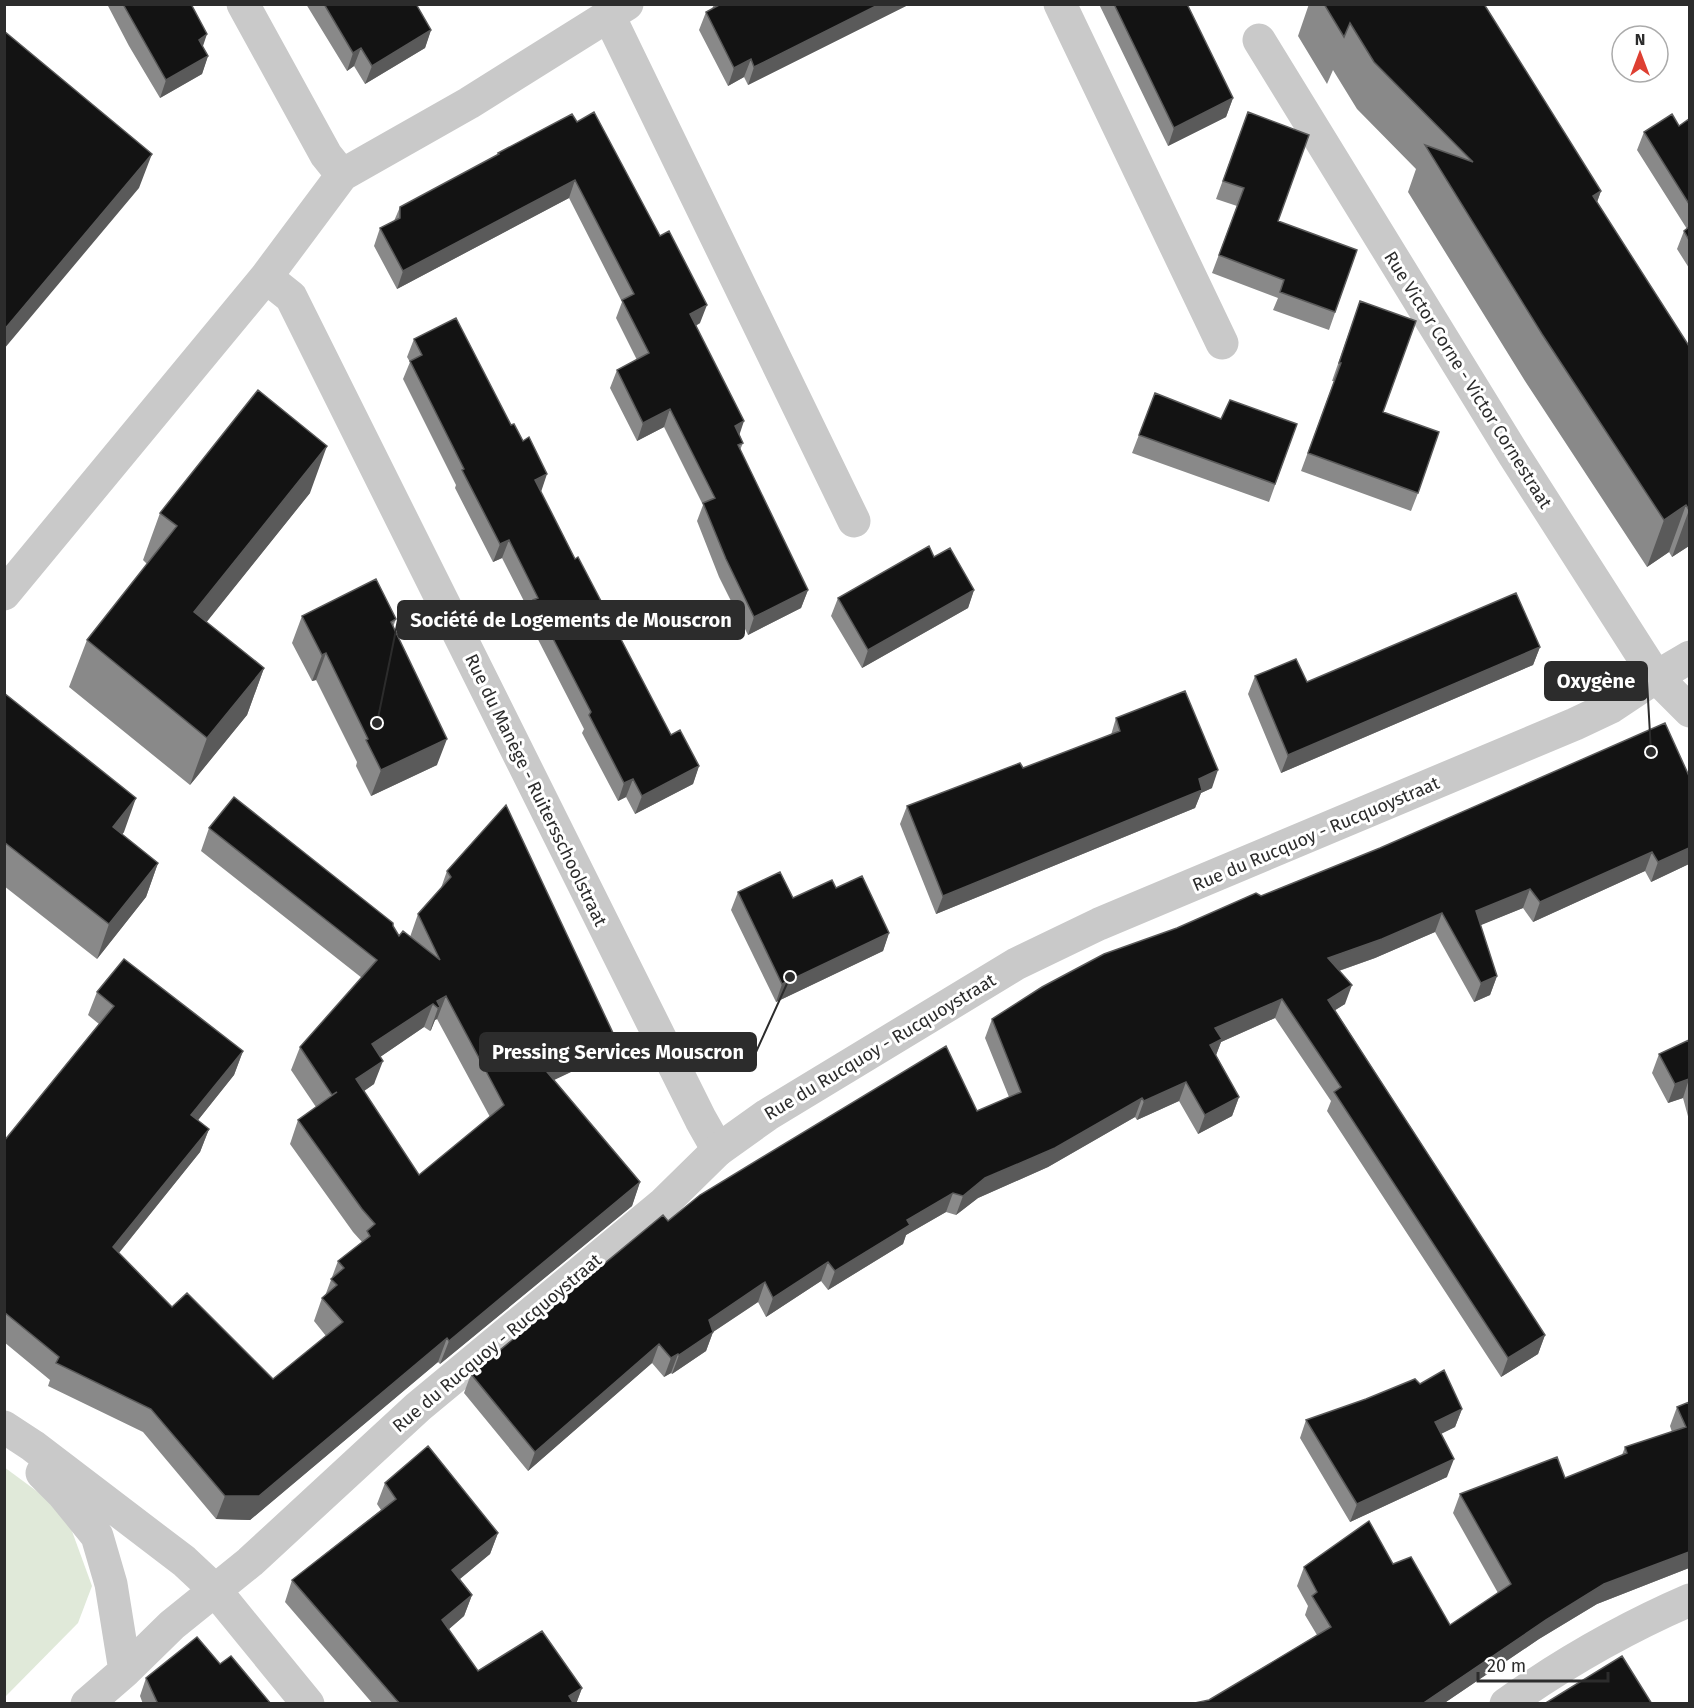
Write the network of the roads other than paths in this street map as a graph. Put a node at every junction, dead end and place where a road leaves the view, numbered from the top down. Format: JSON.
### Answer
{"nodes":[{"id":1,"x":243,"y":4,"type":"edge"},
{"id":2,"x":1060,"y":4,"type":"edge"},
{"id":3,"x":618,"y":10,"type":"edge"},
{"id":4,"x":1258,"y":40,"type":"dead end"},
{"id":5,"x":342,"y":175,"type":"junction"},
{"id":6,"x":266,"y":277,"type":"junction"},
{"id":7,"x":1222,"y":343,"type":"dead end"},
{"id":8,"x":854,"y":521,"type":"dead end"},
{"id":9,"x":4,"y":594,"type":"edge"},
{"id":10,"x":1689,"y":657,"type":"edge"},
{"id":11,"x":1656,"y":677,"type":"junction"},
{"id":12,"x":1689,"y":711,"type":"edge"},
{"id":13,"x":718,"y":1150,"type":"junction"},
{"id":14,"x":4,"y":1427,"type":"edge"},
{"id":15,"x":4,"y":1436,"type":"edge"},
{"id":16,"x":215,"y":1590,"type":"junction"},
{"id":17,"x":1689,"y":1600,"type":"edge"},
{"id":18,"x":125,"y":1671,"type":"junction"},
{"id":19,"x":87,"y":1704,"type":"edge"},
{"id":20,"x":308,"y":1704,"type":"edge"},
{"id":21,"x":1506,"y":1704,"type":"edge"}],
"edges":[{"from":1,"to":5,"type":"street"},
{"from":2,"to":7,"type":"street"},
{"from":3,"to":5,"type":"street"},
{"from":3,"to":8,"type":"street"},
{"from":4,"to":11,"type":"street","name":"Rue Victor Corne - Victor Cornestraat"},
{"from":5,"to":6,"type":"street"},
{"from":6,"to":9,"type":"street"},
{"from":6,"to":13,"type":"street","name":"Rue du Manège - Ruitersschoolstraat"},
{"from":10,"to":11,"type":"street","name":"Rue du Rucquoy - Rucquoystraat"},
{"from":11,"to":12,"type":"street","name":"Rue Victor Corne - Victor Cornestraat"},
{"from":11,"to":13,"type":"street","name":"Rue du Rucquoy - Rucquoystraat"},
{"from":13,"to":16,"type":"street","name":"Rue du Rucquoy - Rucquoystraat"},
{"from":14,"to":16,"type":"street"},
{"from":15,"to":18,"type":"street"},
{"from":16,"to":18,"type":"street","name":"Rue du Rucquoy - Rucquoystraat"},
{"from":16,"to":20,"type":"street"},
{"from":17,"to":21,"type":"street"},
{"from":18,"to":19,"type":"street","name":"Rue du Rucquoy - Rucquoystraat"}]}
